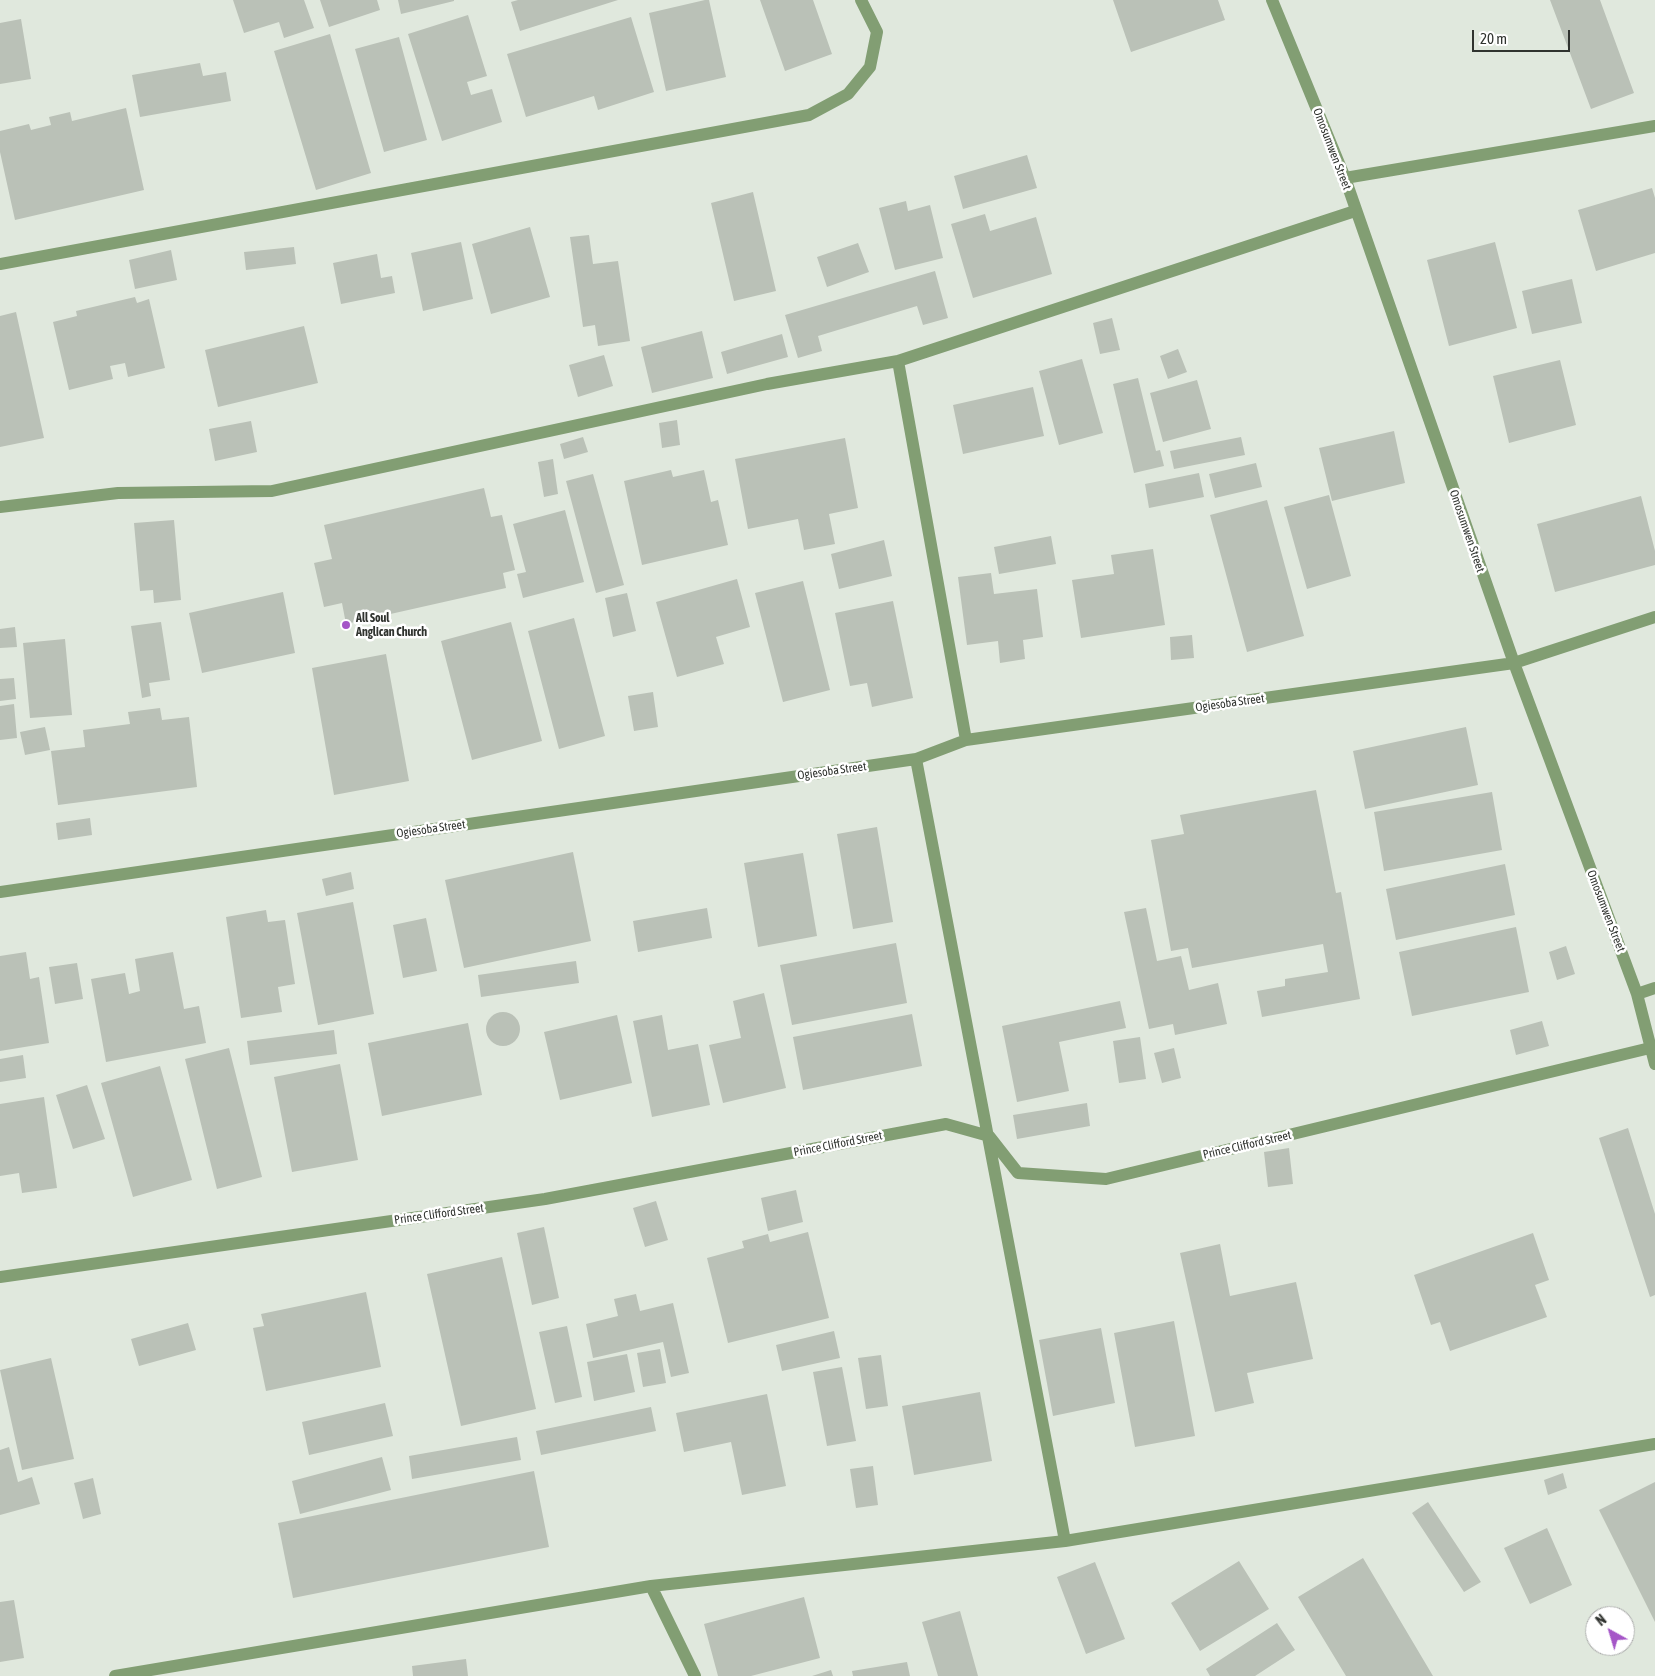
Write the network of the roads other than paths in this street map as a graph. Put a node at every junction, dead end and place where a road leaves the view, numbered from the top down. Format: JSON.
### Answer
{"nodes":[{"id":1,"x":861,"y":0,"type":"edge"},
{"id":2,"x":1272,"y":0,"type":"edge"},
{"id":3,"x":1655,"y":126,"type":"edge"},
{"id":4,"x":1345,"y":178,"type":"junction"},
{"id":5,"x":1355,"y":211,"type":"junction"},
{"id":6,"x":0,"y":264,"type":"edge"},
{"id":7,"x":898,"y":361,"type":"junction"},
{"id":8,"x":0,"y":507,"type":"edge"},
{"id":9,"x":1655,"y":617,"type":"edge"},
{"id":10,"x":1514,"y":663,"type":"junction"},
{"id":11,"x":966,"y":740,"type":"junction"},
{"id":12,"x":916,"y":759,"type":"junction"},
{"id":13,"x":0,"y":892,"type":"edge"},
{"id":14,"x":1655,"y":988,"type":"edge"},
{"id":15,"x":1637,"y":994,"type":"junction"},
{"id":16,"x":1650,"y":1048,"type":"junction"},
{"id":17,"x":1655,"y":1064,"type":"edge"},
{"id":18,"x":989,"y":1136,"type":"junction"},
{"id":19,"x":0,"y":1277,"type":"edge"},
{"id":20,"x":1655,"y":1444,"type":"edge"},
{"id":21,"x":1065,"y":1541,"type":"junction"},
{"id":22,"x":650,"y":1586,"type":"junction"},
{"id":23,"x":115,"y":1676,"type":"edge"},
{"id":24,"x":695,"y":1676,"type":"edge"}],
"edges":[{"from":1,"to":6,"type":"street"},
{"from":2,"to":4,"type":"street","name":"Omosumwen Street"},
{"from":3,"to":4,"type":"street"},
{"from":4,"to":5,"type":"street","name":"Omosumwen Street"},
{"from":5,"to":7,"type":"street"},
{"from":5,"to":10,"type":"street","name":"Omosumwen Street"},
{"from":7,"to":8,"type":"street"},
{"from":7,"to":11,"type":"street"},
{"from":9,"to":10,"type":"street","name":"Ogiesoba Street"},
{"from":10,"to":11,"type":"street","name":"Ogiesoba Street"},
{"from":10,"to":15,"type":"street","name":"Omosumwen Street"},
{"from":11,"to":12,"type":"street","name":"Ogiesoba Street"},
{"from":12,"to":13,"type":"street","name":"Ogiesoba Street"},
{"from":12,"to":18,"type":"street"},
{"from":14,"to":15,"type":"street"},
{"from":15,"to":16,"type":"street","name":"Omosumwen Street"},
{"from":16,"to":17,"type":"street","name":"Omosumwen Street"},
{"from":16,"to":18,"type":"street","name":"Prince Clifford Street"},
{"from":18,"to":19,"type":"street","name":"Prince Clifford Street"},
{"from":18,"to":21,"type":"street"},
{"from":20,"to":21,"type":"street"},
{"from":21,"to":22,"type":"street"},
{"from":22,"to":23,"type":"street"},
{"from":22,"to":24,"type":"street"}]}
